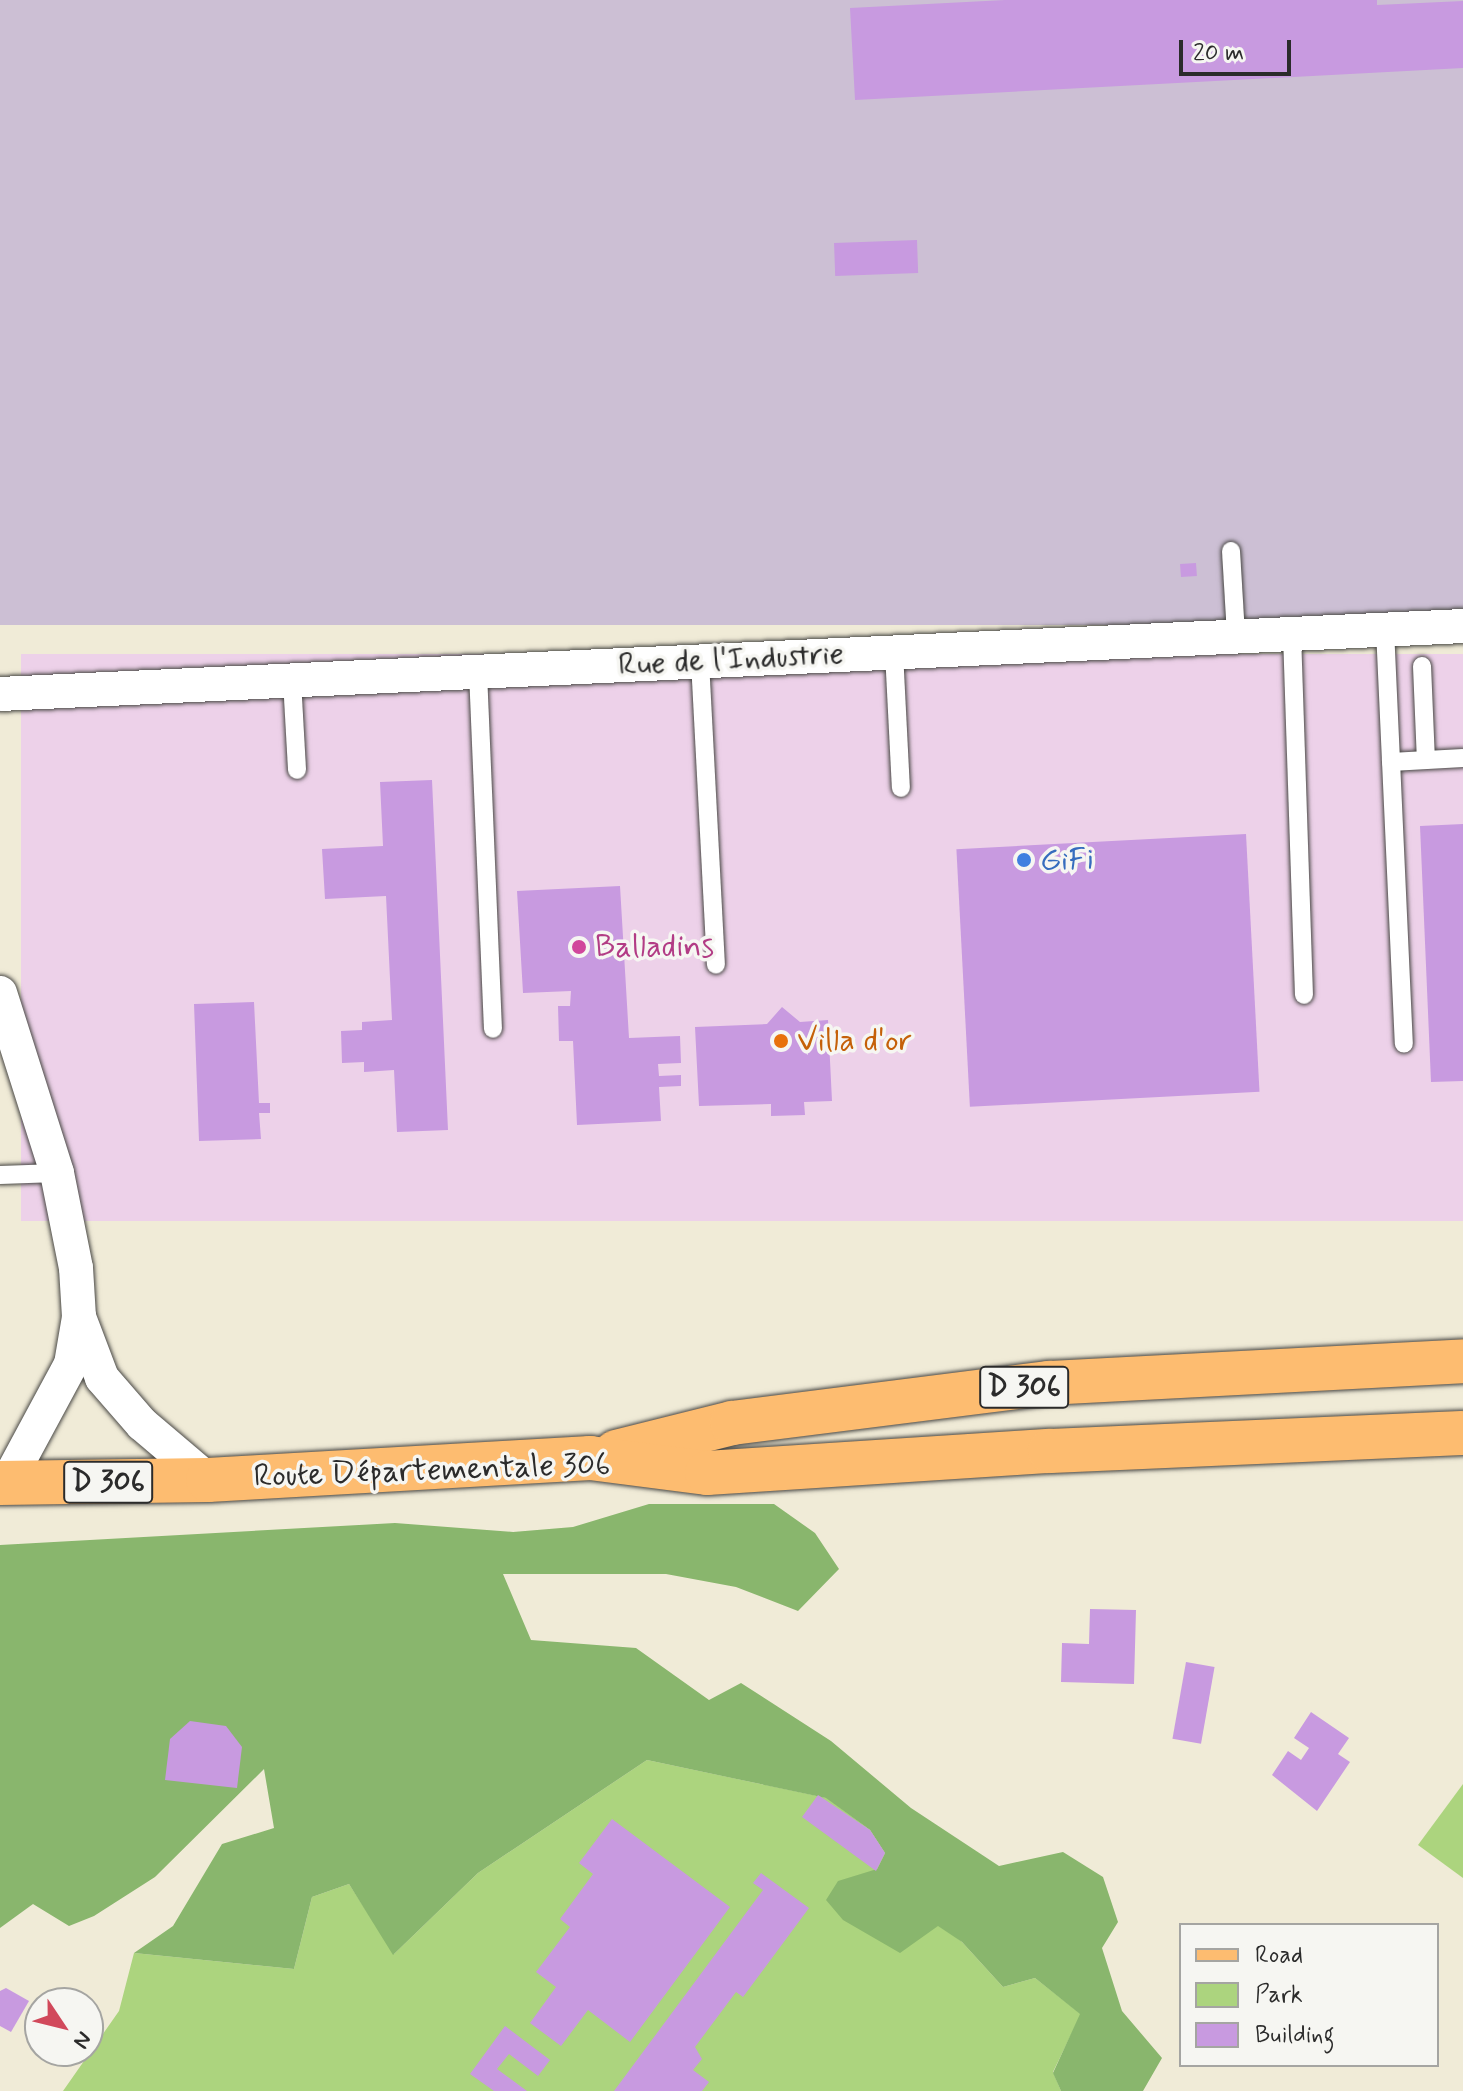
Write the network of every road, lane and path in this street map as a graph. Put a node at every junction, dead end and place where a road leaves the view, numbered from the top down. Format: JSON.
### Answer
{"nodes":[{"id":1,"x":1231,"y":551,"type":"dead end"},
{"id":2,"x":1463,"y":626,"type":"edge"},
{"id":3,"x":1385,"y":629,"type":"junction"},
{"id":4,"x":1292,"y":634,"type":"junction"},
{"id":5,"x":1236,"y":636,"type":"junction"},
{"id":6,"x":894,"y":652,"type":"junction"},
{"id":7,"x":700,"y":661,"type":"junction"},
{"id":8,"x":1422,"y":666,"type":"dead end"},
{"id":9,"x":478,"y":672,"type":"junction"},
{"id":10,"x":292,"y":680,"type":"junction"},
{"id":11,"x":0,"y":694,"type":"edge"},
{"id":12,"x":1463,"y":758,"type":"edge"},
{"id":13,"x":1426,"y":760,"type":"junction"},
{"id":14,"x":1391,"y":762,"type":"junction"},
{"id":15,"x":297,"y":770,"type":"dead end"},
{"id":16,"x":901,"y":788,"type":"dead end"},
{"id":17,"x":716,"y":965,"type":"dead end"},
{"id":18,"x":0,"y":993,"type":"edge"},
{"id":19,"x":1304,"y":995,"type":"dead end"},
{"id":20,"x":493,"y":1029,"type":"dead end"},
{"id":21,"x":1404,"y":1044,"type":"dead end"},
{"id":22,"x":57,"y":1173,"type":"junction"},
{"id":23,"x":0,"y":1175,"type":"edge"},
{"id":24,"x":79,"y":1317,"type":"junction"},
{"id":25,"x":1463,"y":1361,"type":"edge"},
{"id":26,"x":1463,"y":1433,"type":"edge"},
{"id":27,"x":590,"y":1458,"type":"junction"},
{"id":28,"x":208,"y":1480,"type":"junction"},
{"id":29,"x":4,"y":1483,"type":"edge"}],
"edges":[{"from":1,"to":5,"type":"lane"},
{"from":2,"to":3,"type":"street","name":"Rue de l'Industrie"},
{"from":3,"to":4,"type":"street","name":"Rue de l'Industrie"},
{"from":3,"to":14,"type":"lane"},
{"from":4,"to":5,"type":"street","name":"Rue de l'Industrie"},
{"from":4,"to":19,"type":"lane"},
{"from":5,"to":6,"type":"street","name":"Rue de l'Industrie"},
{"from":6,"to":7,"type":"street","name":"Rue de l'Industrie"},
{"from":6,"to":16,"type":"lane"},
{"from":7,"to":9,"type":"street","name":"Rue de l'Industrie"},
{"from":7,"to":17,"type":"lane"},
{"from":8,"to":13,"type":"lane"},
{"from":9,"to":10,"type":"street","name":"Rue de l'Industrie"},
{"from":9,"to":20,"type":"lane"},
{"from":10,"to":11,"type":"street","name":"Rue de l'Industrie"},
{"from":10,"to":15,"type":"lane"},
{"from":12,"to":13,"type":"lane"},
{"from":13,"to":14,"type":"lane"},
{"from":14,"to":21,"type":"lane"},
{"from":18,"to":22,"type":"street"},
{"from":22,"to":23,"type":"lane"},
{"from":22,"to":24,"type":"street"},
{"from":24,"to":28,"type":"street"},
{"from":24,"to":29,"type":"street"},
{"from":25,"to":27,"type":"main road","number":"D 306"},
{"from":26,"to":27,"type":"main road","name":"Route Départementale 306","number":"D 306"},
{"from":27,"to":28,"type":"main road","name":"Route Départementale 306","number":"D 306"},
{"from":28,"to":29,"type":"main road","name":"Route Départementale 306","number":"D 306"}]}
